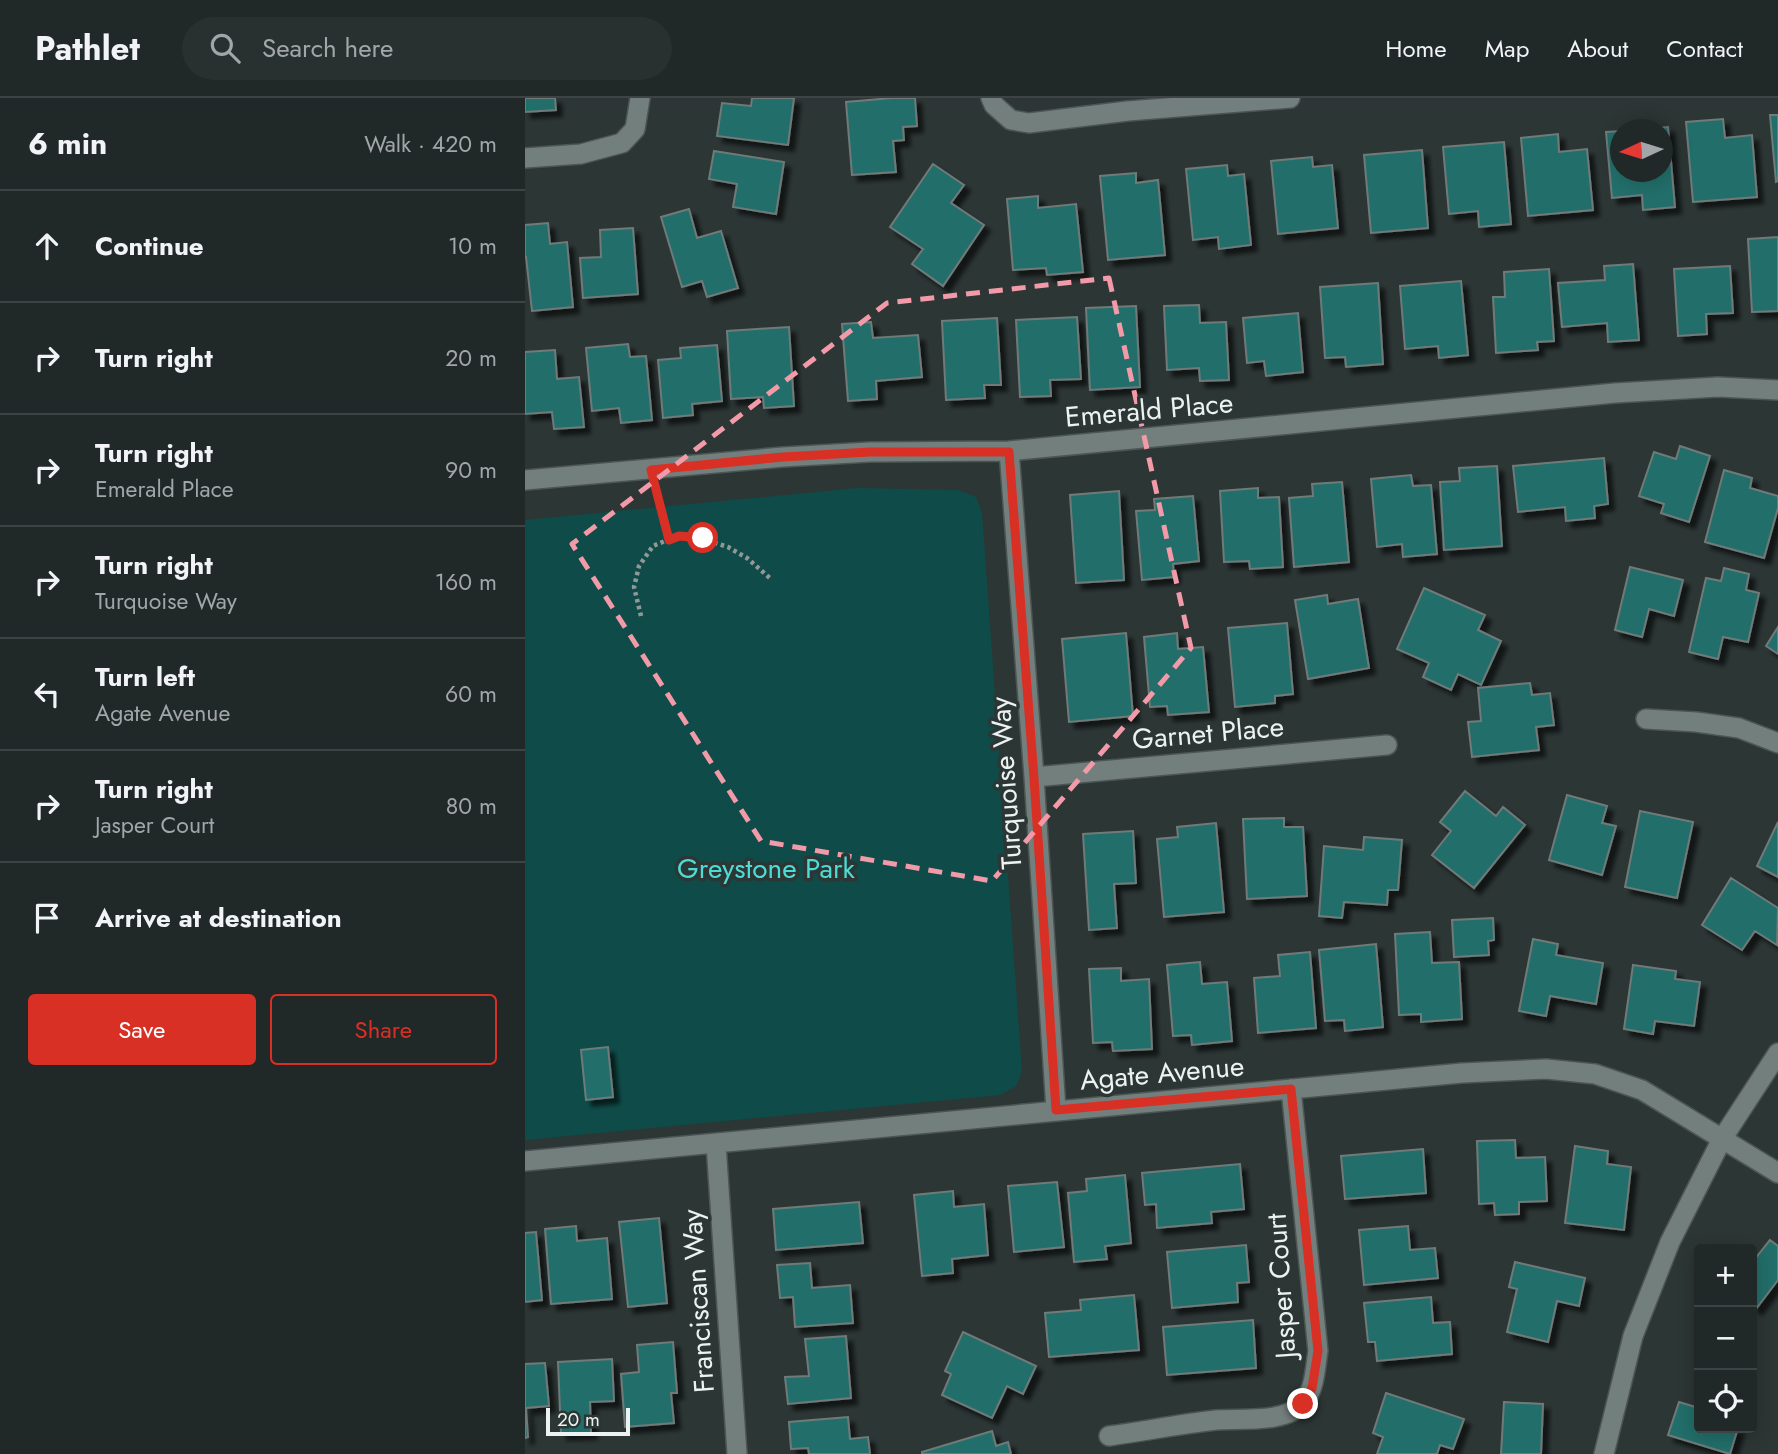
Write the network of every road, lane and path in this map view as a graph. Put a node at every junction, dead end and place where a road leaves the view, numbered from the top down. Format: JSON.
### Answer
{"nodes":[{"id":1,"x":991,"y":98,"type":"edge"},
{"id":2,"x":1290,"y":98,"type":"edge"},
{"id":3,"x":640,"y":101,"type":"edge"},
{"id":4,"x":525,"y":158,"type":"edge"},
{"id":5,"x":1778,"y":390,"type":"edge"},
{"id":6,"x":1009,"y":452,"type":"junction"},
{"id":7,"x":651,"y":470,"type":"junction"},
{"id":8,"x":525,"y":481,"type":"edge"},
{"id":9,"x":669,"y":540,"type":"junction"},
{"id":10,"x":771,"y":579,"type":"dead end"},
{"id":11,"x":641,"y":616,"type":"dead end"},
{"id":12,"x":1646,"y":719,"type":"dead end"},
{"id":13,"x":1778,"y":743,"type":"edge"},
{"id":14,"x":1387,"y":745,"type":"dead end"},
{"id":15,"x":1034,"y":778,"type":"junction"},
{"id":16,"x":1778,"y":1053,"type":"edge"},
{"id":17,"x":1291,"y":1089,"type":"junction"},
{"id":18,"x":1056,"y":1110,"type":"junction"},
{"id":19,"x":1722,"y":1139,"type":"junction"},
{"id":20,"x":716,"y":1144,"type":"junction"},
{"id":21,"x":525,"y":1161,"type":"edge"},
{"id":22,"x":1778,"y":1173,"type":"edge"},
{"id":23,"x":1109,"y":1436,"type":"dead end"},
{"id":24,"x":737,"y":1454,"type":"edge"},
{"id":25,"x":1604,"y":1454,"type":"edge"}],
"edges":[{"from":1,"to":2,"type":"street"},
{"from":3,"to":4,"type":"street"},
{"from":5,"to":6,"type":"street","name":"Emerald Place"},
{"from":6,"to":7,"type":"street","name":"Emerald Place"},
{"from":6,"to":15,"type":"street","name":"Turquoise Way"},
{"from":7,"to":8,"type":"street","name":"Emerald Place"},
{"from":7,"to":9,"type":"path"},
{"from":9,"to":10,"type":"path"},
{"from":9,"to":11,"type":"path"},
{"from":12,"to":13,"type":"street"},
{"from":14,"to":15,"type":"street","name":"Garnet Place"},
{"from":15,"to":18,"type":"street","name":"Turquoise Way"},
{"from":16,"to":19,"type":"street"},
{"from":17,"to":18,"type":"street","name":"Agate Avenue"},
{"from":17,"to":19,"type":"street","name":"Agate Avenue"},
{"from":17,"to":23,"type":"street","name":"Jasper Court"},
{"from":18,"to":20,"type":"street","name":"Agate Avenue"},
{"from":19,"to":22,"type":"street","name":"Agate Avenue"},
{"from":19,"to":25,"type":"street"},
{"from":20,"to":21,"type":"street","name":"Agate Avenue"},
{"from":20,"to":24,"type":"street","name":"Franciscan Way"}]}
